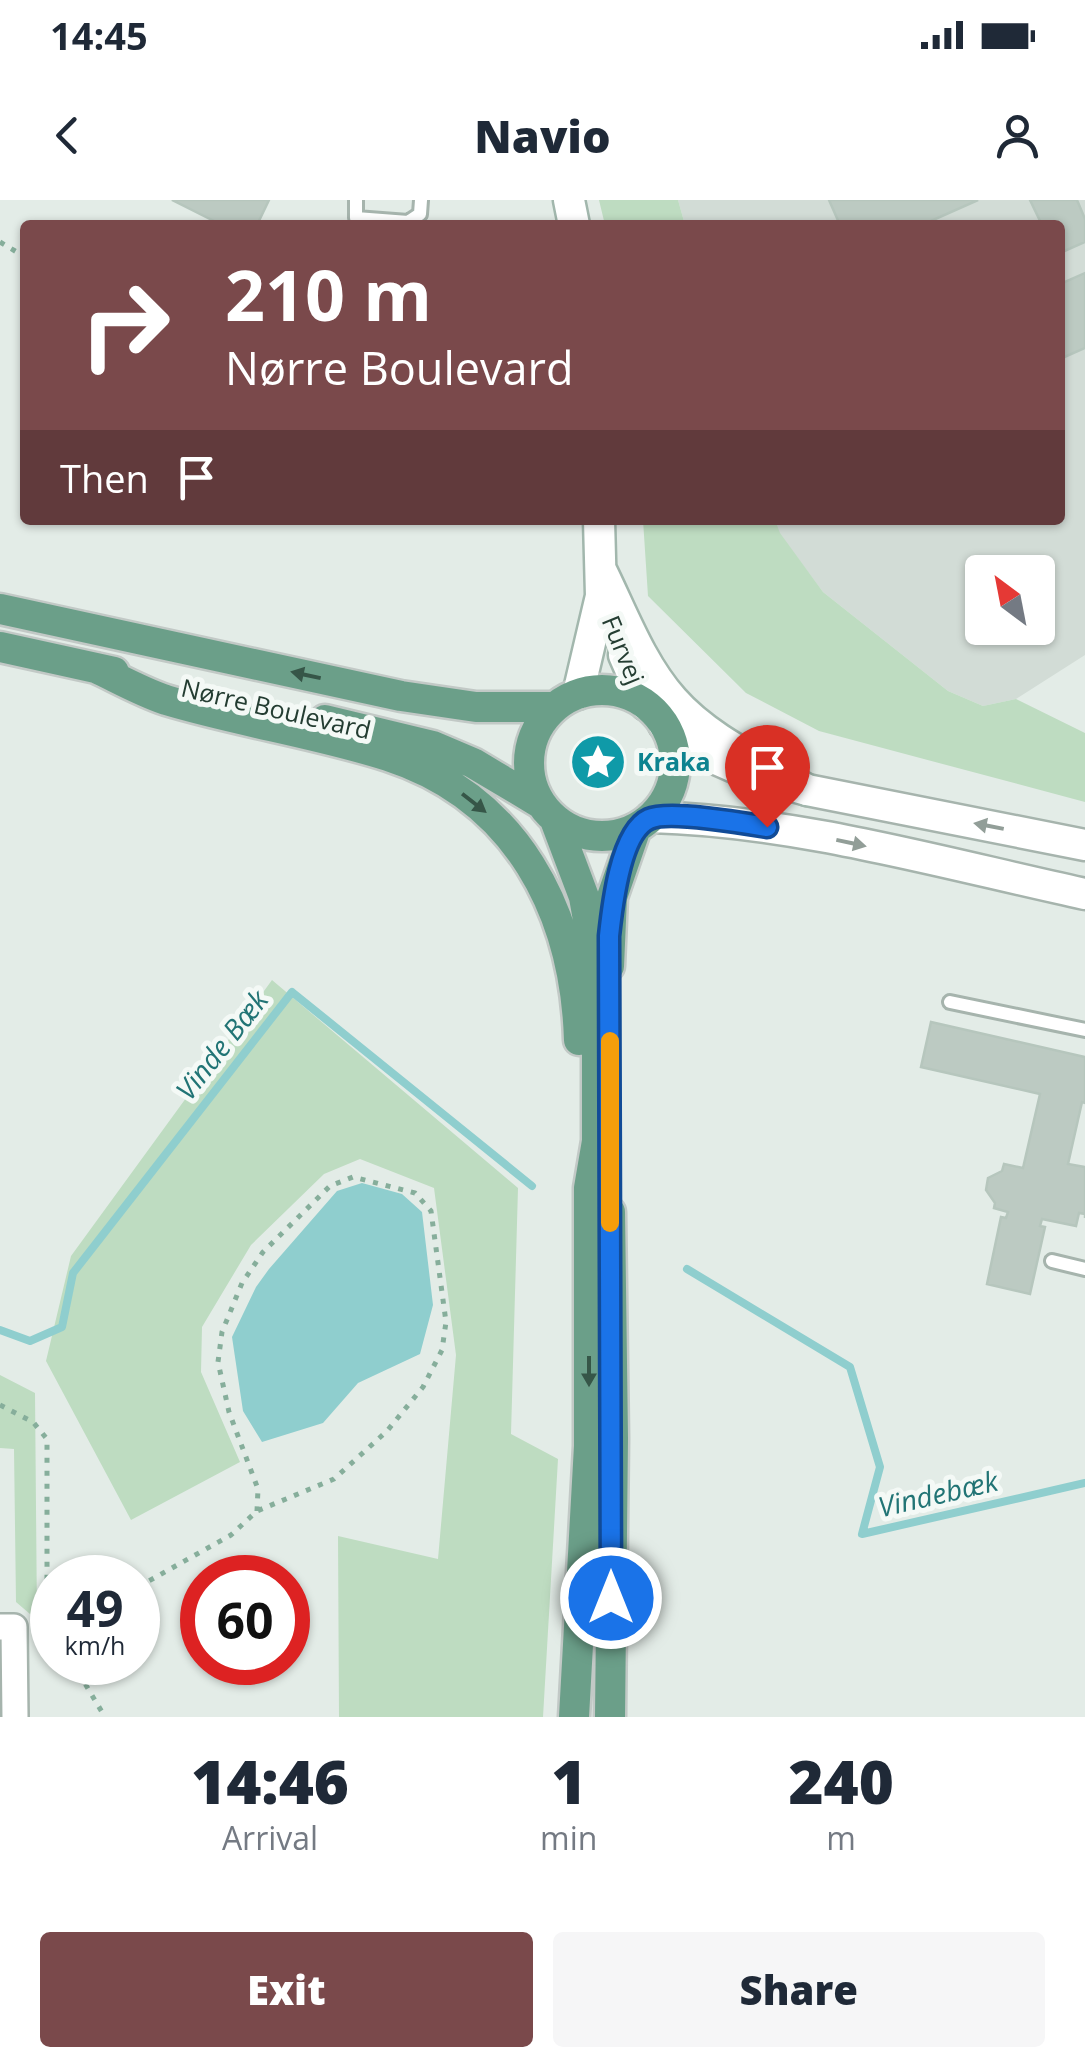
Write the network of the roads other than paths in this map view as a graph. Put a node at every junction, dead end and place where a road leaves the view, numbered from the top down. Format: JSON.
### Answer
{"nodes":[{"id":1,"x":356,"y":200,"type":"edge"},
{"id":2,"x":382,"y":220,"type":"edge"},
{"id":3,"x":599,"y":525,"type":"edge"},
{"id":4,"x":601,"y":584,"type":"junction"},
{"id":5,"x":0,"y":609,"type":"edge"},
{"id":6,"x":0,"y":646,"type":"edge"},
{"id":7,"x":96,"y":668,"type":"junction"},
{"id":8,"x":567,"y":700,"type":"junction"},
{"id":9,"x":655,"y":715,"type":"junction"},
{"id":10,"x":807,"y":790,"type":"junction"},
{"id":11,"x":548,"y":811,"type":"junction"},
{"id":12,"x":644,"y":823,"type":"junction"},
{"id":13,"x":1085,"y":845,"type":"edge"},
{"id":14,"x":1085,"y":894,"type":"edge"},
{"id":15,"x":950,"y":1002,"type":"dead end"},
{"id":16,"x":1085,"y":1030,"type":"edge"},
{"id":17,"x":589,"y":1188,"type":"junction"},
{"id":18,"x":1052,"y":1261,"type":"dead end"},
{"id":19,"x":1085,"y":1269,"type":"edge"},
{"id":20,"x":0,"y":1627,"type":"edge"},
{"id":21,"x":16,"y":1717,"type":"edge"},
{"id":22,"x":574,"y":1717,"type":"edge"},
{"id":23,"x":610,"y":1717,"type":"edge"}],
"edges":[{"from":1,"to":2,"type":"lane"},
{"from":3,"to":4,"type":"street","name":"Furvej"},
{"from":4,"to":8,"type":"street","name":"Furvej"},
{"from":4,"to":9,"type":"street","name":"Furvej"},
{"from":4,"to":10,"type":"street"},
{"from":8,"to":5,"type":"main road","name":"Nørre Boulevard","one_way":true},
{"from":6,"to":7,"type":"main road","name":"Nørre Boulevard"},
{"from":7,"to":11,"type":"main road","name":"Nørre Boulevard"},
{"from":7,"to":17,"type":"main road","one_way":true},
{"from":8,"to":9,"type":"main road"},
{"from":8,"to":11,"type":"main road"},
{"from":9,"to":10,"type":"street"},
{"from":9,"to":12,"type":"main road"},
{"from":13,"to":10,"type":"street","one_way":true},
{"from":11,"to":12,"type":"main road"},
{"from":11,"to":17,"type":"main road"},
{"from":12,"to":14,"type":"street","one_way":true},
{"from":12,"to":23,"type":"main road"},
{"from":15,"to":16,"type":"lane"},
{"from":17,"to":22,"type":"main road","one_way":true},
{"from":18,"to":19,"type":"lane"},
{"from":20,"to":21,"type":"street"}]}
